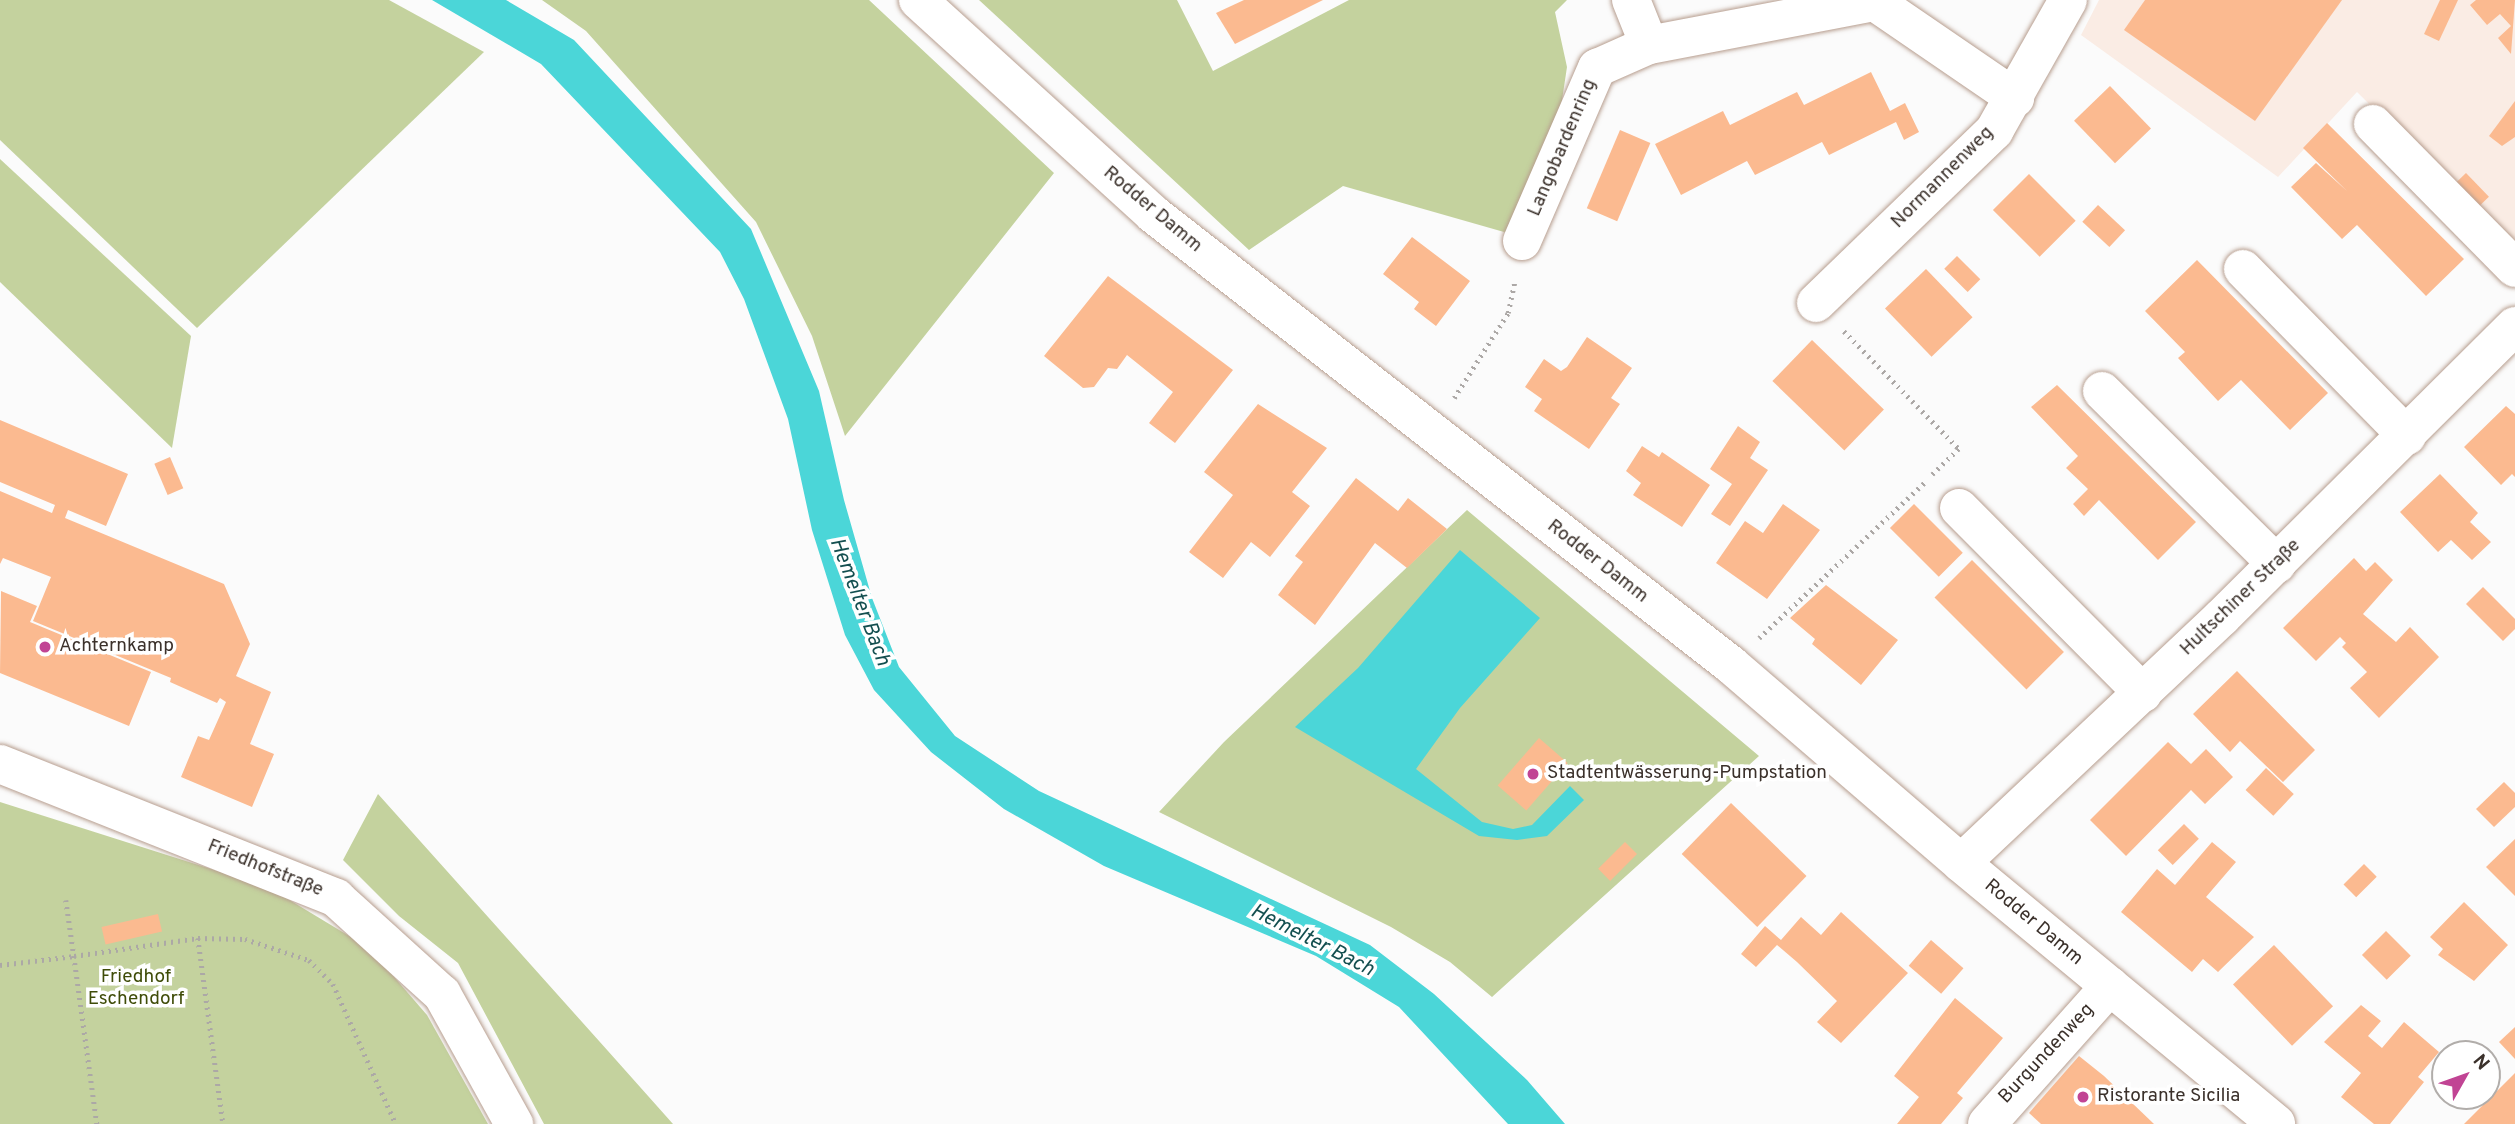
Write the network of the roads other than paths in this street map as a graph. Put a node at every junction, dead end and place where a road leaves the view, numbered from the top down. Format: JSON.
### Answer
{"nodes":[{"id":1,"x":918,"y":0,"type":"edge"},
{"id":2,"x":1631,"y":0,"type":"edge"},
{"id":3,"x":2068,"y":0,"type":"edge"},
{"id":4,"x":1649,"y":45,"type":"junction"},
{"id":5,"x":2015,"y":98,"type":"junction"},
{"id":6,"x":2373,"y":124,"type":"dead end"},
{"id":7,"x":1522,"y":241,"type":"road end"},
{"id":8,"x":2515,"y":268,"type":"edge"},
{"id":9,"x":2243,"y":269,"type":"dead end"},
{"id":10,"x":1816,"y":303,"type":"road end"},
{"id":11,"x":2515,"y":326,"type":"edge"},
{"id":12,"x":2102,"y":391,"type":"dead end"},
{"id":13,"x":2407,"y":436,"type":"junction"},
{"id":14,"x":1959,"y":508,"type":"dead end"},
{"id":15,"x":2277,"y":564,"type":"junction"},
{"id":16,"x":2143,"y":693,"type":"junction"},
{"id":17,"x":0,"y":764,"type":"edge"},
{"id":18,"x":1961,"y":863,"type":"junction"},
{"id":19,"x":2110,"y":986,"type":"junction"},
{"id":20,"x":514,"y":1124,"type":"edge"},
{"id":21,"x":1986,"y":1124,"type":"edge"},
{"id":22,"x":2276,"y":1124,"type":"edge"}],
"edges":[{"from":1,"to":18,"type":"street","name":"Rodder Damm"},
{"from":2,"to":4,"type":"street"},
{"from":3,"to":5,"type":"street","name":"Normannenweg"},
{"from":4,"to":5,"type":"street","name":"Langobardenring"},
{"from":4,"to":7,"type":"street","name":"Langobardenring"},
{"from":5,"to":10,"type":"street","name":"Normannenweg"},
{"from":6,"to":8,"type":"street"},
{"from":9,"to":13,"type":"street"},
{"from":11,"to":13,"type":"street","name":"Hultschiner Straße"},
{"from":12,"to":15,"type":"street"},
{"from":13,"to":15,"type":"street","name":"Hultschiner Straße"},
{"from":14,"to":16,"type":"street"},
{"from":15,"to":16,"type":"street","name":"Hultschiner Straße"},
{"from":16,"to":18,"type":"street","name":"Hultschiner Straße"},
{"from":17,"to":20,"type":"street","name":"Friedhofstraße"},
{"from":18,"to":19,"type":"street","name":"Rodder Damm"},
{"from":19,"to":21,"type":"street","name":"Burgundenweg"},
{"from":19,"to":22,"type":"street","name":"Rodder Damm"}]}
